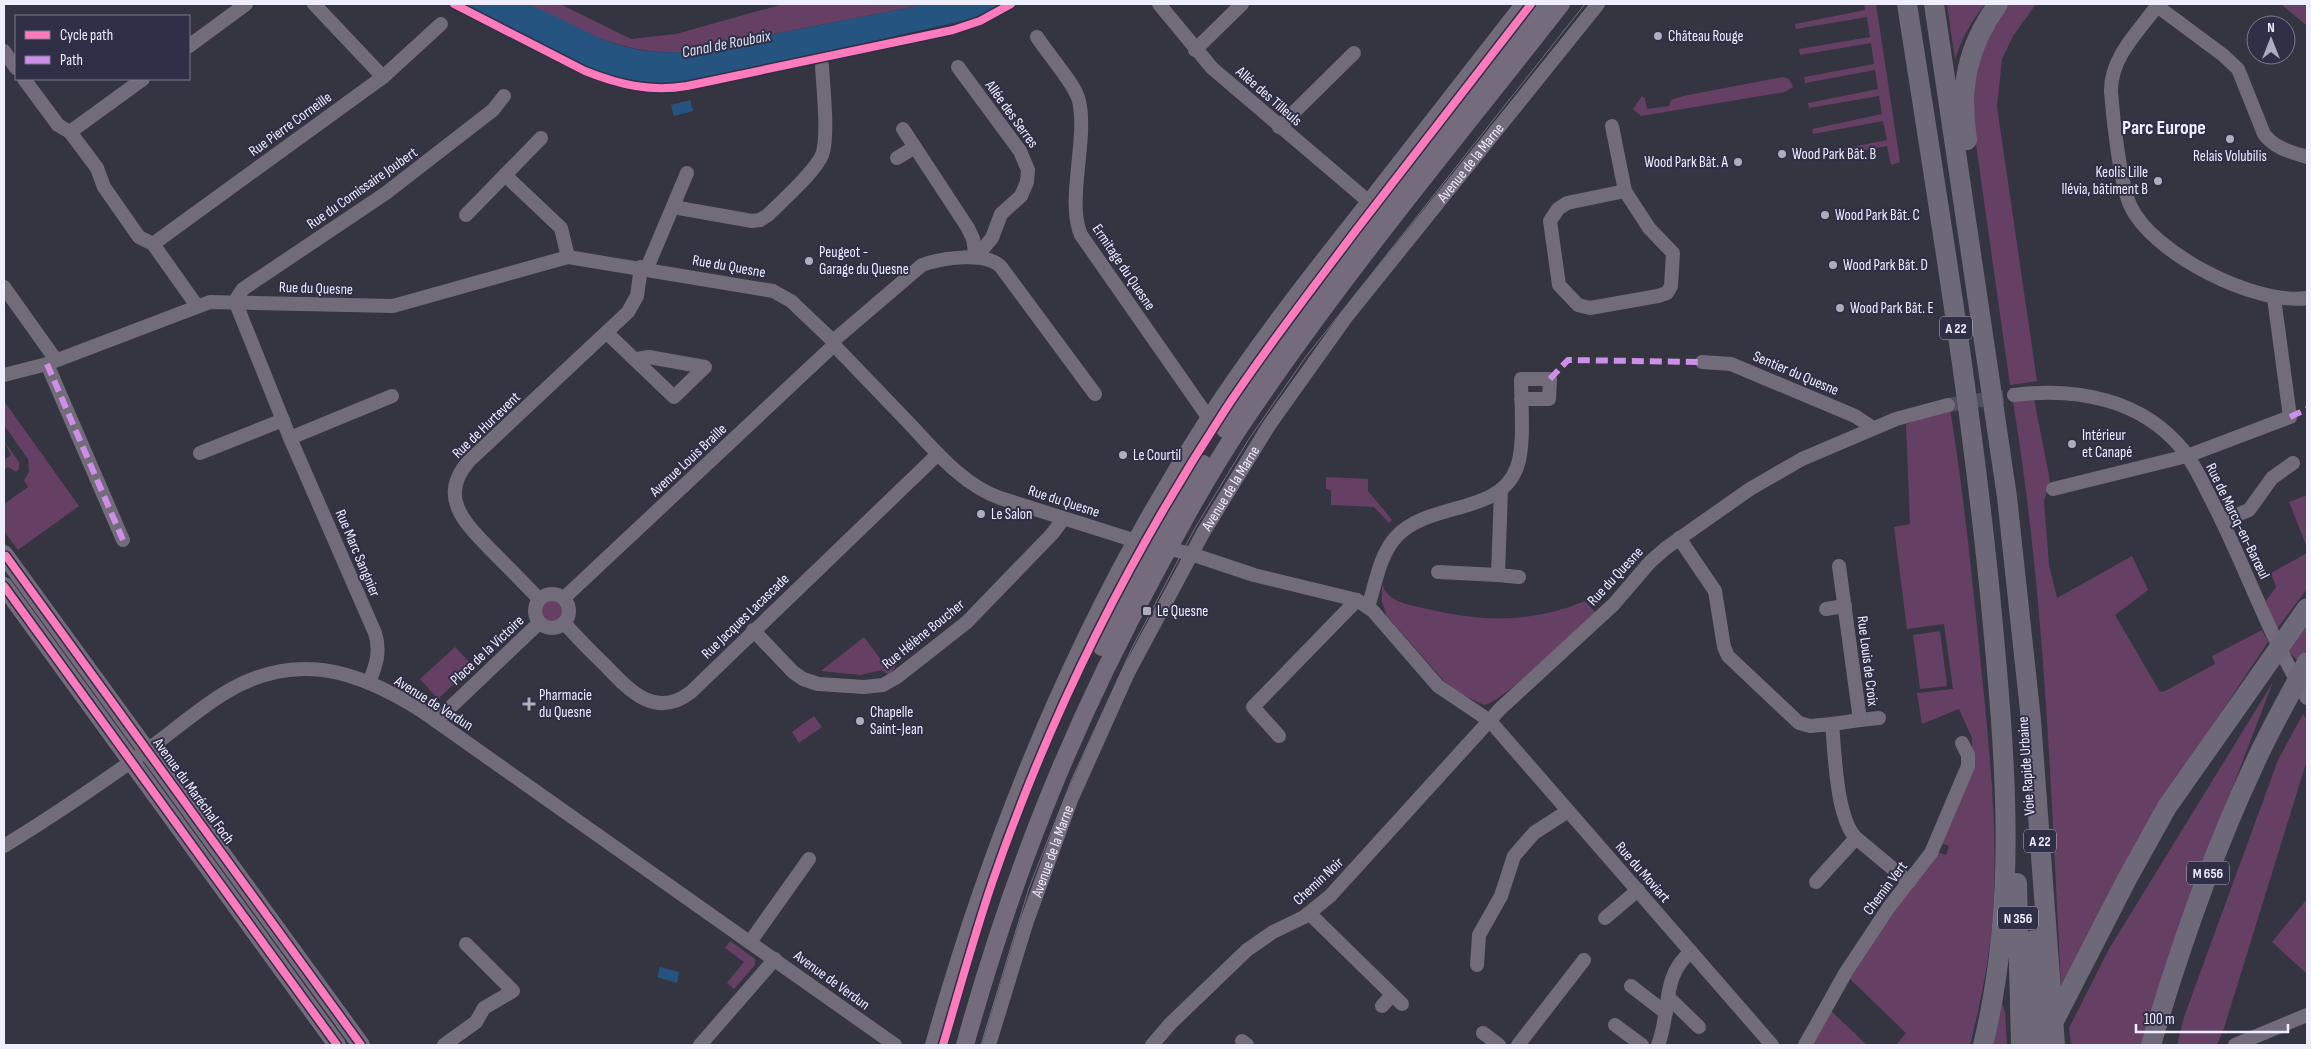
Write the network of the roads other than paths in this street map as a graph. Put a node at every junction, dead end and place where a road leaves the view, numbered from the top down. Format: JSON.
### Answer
{"nodes":[{"id":1,"x":246,"y":4,"type":"edge"},
{"id":2,"x":314,"y":4,"type":"edge"},
{"id":3,"x":1159,"y":4,"type":"edge"},
{"id":4,"x":1242,"y":4,"type":"edge"},
{"id":5,"x":1522,"y":4,"type":"edge"},
{"id":6,"x":1543,"y":4,"type":"edge"},
{"id":7,"x":1561,"y":4,"type":"edge"},
{"id":8,"x":1598,"y":4,"type":"edge"},
{"id":9,"x":1907,"y":4,"type":"edge"},
{"id":10,"x":1934,"y":4,"type":"edge"},
{"id":11,"x":1998,"y":4,"type":"edge"},
{"id":12,"x":2158,"y":5,"type":"edge"},
{"id":13,"x":441,"y":24,"type":"dead end"},
{"id":14,"x":1037,"y":37,"type":"dead end"},
{"id":15,"x":190,"y":45,"type":"edge"},
{"id":16,"x":1195,"y":50,"type":"junction"},
{"id":17,"x":4,"y":51,"type":"edge"},
{"id":18,"x":1354,"y":54,"type":"dead end"},
{"id":19,"x":822,"y":66,"type":"dead end"},
{"id":20,"x":15,"y":67,"type":"edge"},
{"id":21,"x":958,"y":67,"type":"dead end"},
{"id":22,"x":382,"y":77,"type":"junction"},
{"id":23,"x":25,"y":80,"type":"edge"},
{"id":24,"x":142,"y":80,"type":"edge"},
{"id":25,"x":504,"y":96,"type":"dead end"},
{"id":26,"x":1612,"y":126,"type":"dead end"},
{"id":27,"x":1279,"y":127,"type":"junction"},
{"id":28,"x":903,"y":129,"type":"dead end"},
{"id":29,"x":70,"y":132,"type":"junction"},
{"id":30,"x":541,"y":138,"type":"dead end"},
{"id":31,"x":915,"y":147,"type":"junction"},
{"id":32,"x":2307,"y":157,"type":"edge"},
{"id":33,"x":897,"y":158,"type":"dead end"},
{"id":34,"x":687,"y":173,"type":"dead end"},
{"id":35,"x":505,"y":175,"type":"junction"},
{"id":36,"x":1624,"y":191,"type":"junction"},
{"id":37,"x":1368,"y":201,"type":"junction"},
{"id":38,"x":673,"y":207,"type":"junction"},
{"id":39,"x":466,"y":215,"type":"dead end"},
{"id":40,"x":153,"y":244,"type":"junction"},
{"id":41,"x":568,"y":257,"type":"junction"},
{"id":42,"x":976,"y":257,"type":"junction"},
{"id":43,"x":644,"y":268,"type":"junction"},
{"id":44,"x":4,"y":287,"type":"edge"},
{"id":45,"x":2274,"y":298,"type":"junction"},
{"id":46,"x":2307,"y":298,"type":"edge"},
{"id":47,"x":235,"y":301,"type":"junction"},
{"id":48,"x":197,"y":306,"type":"junction"},
{"id":49,"x":608,"y":332,"type":"junction"},
{"id":50,"x":834,"y":343,"type":"junction"},
{"id":51,"x":637,"y":359,"type":"dead end"},
{"id":52,"x":1988,"y":361,"type":"junction"},
{"id":53,"x":52,"y":362,"type":"junction"},
{"id":54,"x":1702,"y":362,"type":"dead end"},
{"id":55,"x":4,"y":375,"type":"edge"},
{"id":56,"x":1095,"y":394,"type":"dead end"},
{"id":57,"x":2014,"y":395,"type":"tunnel mouth"},
{"id":58,"x":392,"y":396,"type":"dead end"},
{"id":59,"x":1521,"y":399,"type":"dead end"},
{"id":60,"x":1948,"y":405,"type":"tunnel mouth"},
{"id":61,"x":1208,"y":417,"type":"junction"},
{"id":62,"x":283,"y":420,"type":"junction"},
{"id":63,"x":1873,"y":428,"type":"junction"},
{"id":64,"x":290,"y":438,"type":"junction"},
{"id":65,"x":200,"y":453,"type":"dead end"},
{"id":66,"x":938,"y":454,"type":"junction"},
{"id":67,"x":2187,"y":456,"type":"junction"},
{"id":68,"x":2293,"y":463,"type":"dead end"},
{"id":69,"x":2053,"y":489,"type":"dead end"},
{"id":70,"x":1501,"y":490,"type":"junction"},
{"id":71,"x":1064,"y":518,"type":"junction"},
{"id":72,"x":2222,"y":521,"type":"junction"},
{"id":73,"x":1679,"y":538,"type":"junction"},
{"id":74,"x":123,"y":540,"type":"dead end"},
{"id":75,"x":1133,"y":540,"type":"junction"},
{"id":76,"x":1160,"y":547,"type":"junction"},
{"id":77,"x":4,"y":554,"type":"edge"},
{"id":78,"x":1191,"y":554,"type":"junction"},
{"id":79,"x":1839,"y":566,"type":"dead end"},
{"id":80,"x":1438,"y":572,"type":"dead end"},
{"id":81,"x":1498,"y":575,"type":"junction"},
{"id":82,"x":1519,"y":577,"type":"dead end"},
{"id":83,"x":4,"y":586,"type":"edge"},
{"id":84,"x":564,"y":598,"type":"junction"},
{"id":85,"x":539,"y":599,"type":"junction"},
{"id":86,"x":1363,"y":604,"type":"junction"},
{"id":87,"x":1845,"y":606,"type":"junction"},
{"id":88,"x":1826,"y":609,"type":"dead end"},
{"id":89,"x":2304,"y":612,"type":"edge"},
{"id":90,"x":539,"y":623,"type":"junction"},
{"id":91,"x":564,"y":624,"type":"junction"},
{"id":92,"x":754,"y":630,"type":"junction"},
{"id":93,"x":2020,"y":637,"type":"junction"},
{"id":94,"x":2307,"y":662,"type":"edge"},
{"id":95,"x":368,"y":683,"type":"junction"},
{"id":96,"x":2307,"y":698,"type":"edge"},
{"id":97,"x":2283,"y":709,"type":"junction"},
{"id":98,"x":1879,"y":718,"type":"dead end"},
{"id":99,"x":1860,"y":720,"type":"junction"},
{"id":100,"x":436,"y":721,"type":"junction"},
{"id":101,"x":1490,"y":721,"type":"junction"},
{"id":102,"x":1832,"y":724,"type":"junction"},
{"id":103,"x":1279,"y":736,"type":"dead end"},
{"id":104,"x":1962,"y":743,"type":"dead end"},
{"id":105,"x":147,"y":750,"type":"junction"},
{"id":106,"x":130,"y":761,"type":"junction"},
{"id":107,"x":2006,"y":792,"type":"junction"},
{"id":108,"x":1568,"y":811,"type":"junction"},
{"id":109,"x":1856,"y":838,"type":"junction"},
{"id":110,"x":4,"y":846,"type":"edge"},
{"id":111,"x":809,"y":859,"type":"dead end"},
{"id":112,"x":1816,"y":882,"type":"dead end"},
{"id":113,"x":1909,"y":882,"type":"junction"},
{"id":114,"x":1638,"y":890,"type":"junction"},
{"id":115,"x":1310,"y":914,"type":"junction"},
{"id":116,"x":1605,"y":918,"type":"dead end"},
{"id":117,"x":750,"y":942,"type":"junction"},
{"id":118,"x":466,"y":944,"type":"dead end"},
{"id":119,"x":1691,"y":952,"type":"junction"},
{"id":120,"x":774,"y":959,"type":"junction"},
{"id":121,"x":1584,"y":960,"type":"dead end"},
{"id":122,"x":1477,"y":965,"type":"dead end"},
{"id":123,"x":2082,"y":973,"type":"junction"},
{"id":124,"x":1631,"y":986,"type":"dead end"},
{"id":125,"x":1668,"y":997,"type":"junction"},
{"id":126,"x":1382,"y":1006,"type":"dead end"},
{"id":127,"x":1666,"y":1013,"type":"junction"},
{"id":128,"x":2307,"y":1015,"type":"edge"},
{"id":129,"x":1615,"y":1025,"type":"dead end"},
{"id":130,"x":1699,"y":1028,"type":"dead end"},
{"id":131,"x":1483,"y":1033,"type":"dead end"},
{"id":132,"x":338,"y":1045,"type":"edge"},
{"id":133,"x":362,"y":1045,"type":"edge"},
{"id":134,"x":444,"y":1045,"type":"edge"},
{"id":135,"x":700,"y":1045,"type":"edge"},
{"id":136,"x":895,"y":1045,"type":"edge"},
{"id":137,"x":932,"y":1045,"type":"edge"},
{"id":138,"x":955,"y":1045,"type":"edge"},
{"id":139,"x":965,"y":1045,"type":"edge"},
{"id":140,"x":989,"y":1045,"type":"edge"},
{"id":141,"x":1152,"y":1045,"type":"edge"},
{"id":142,"x":1499,"y":1045,"type":"edge"},
{"id":143,"x":1518,"y":1045,"type":"edge"},
{"id":144,"x":1642,"y":1045,"type":"edge"},
{"id":145,"x":1658,"y":1045,"type":"edge"},
{"id":146,"x":1772,"y":1045,"type":"edge"},
{"id":147,"x":1805,"y":1045,"type":"edge"},
{"id":148,"x":1983,"y":1045,"type":"edge"},
{"id":149,"x":2021,"y":1045,"type":"edge"},
{"id":150,"x":2036,"y":1045,"type":"edge"},
{"id":151,"x":2041,"y":1045,"type":"edge"},
{"id":152,"x":2047,"y":1045,"type":"edge"},
{"id":153,"x":2055,"y":1045,"type":"edge"},
{"id":154,"x":2151,"y":1045,"type":"edge"},
{"id":155,"x":2162,"y":1045,"type":"edge"},
{"id":156,"x":2235,"y":1045,"type":"edge"}],
"edges":[{"from":1,"to":15,"type":"street"},
{"from":2,"to":22,"type":"street"},
{"from":3,"to":16,"type":"street","name":"Allée des Tilleuls"},
{"from":4,"to":16,"type":"street"},
{"from":5,"to":37,"type":"street"},
{"from":6,"to":76,"type":"main road","name":"Avenue de la Marne"},
{"from":7,"to":76,"type":"main road","name":"Avenue de la Marne"},
{"from":8,"to":78,"type":"street","name":"Avenue de la Marne"},
{"from":9,"to":107,"type":"highway","number":"A 22"},
{"from":10,"to":52,"type":"highway","number":"A 22"},
{"from":11,"to":52,"type":"highway"},
{"from":12,"to":32,"type":"street"},
{"from":12,"to":45,"type":"street"},
{"from":13,"to":22,"type":"street","name":"Rue Pierre Corneille"},
{"from":14,"to":61,"type":"street","name":"Ermitage du Quesne"},
{"from":16,"to":27,"type":"street","name":"Allée des Tilleuls"},
{"from":17,"to":20,"type":"street"},
{"from":18,"to":27,"type":"street"},
{"from":19,"to":38,"type":"street"},
{"from":21,"to":42,"type":"street","name":"Allée des Serres"},
{"from":22,"to":40,"type":"street","name":"Rue Pierre Corneille"},
{"from":23,"to":29,"type":"street"},
{"from":24,"to":29,"type":"street"},
{"from":25,"to":47,"type":"street","name":"Rue du Comissaire Joubert"},
{"from":26,"to":36,"type":"street"},
{"from":27,"to":37,"type":"street","name":"Allée des Tilleuls"},
{"from":28,"to":31,"type":"street"},
{"from":29,"to":40,"type":"street"},
{"from":30,"to":35,"type":"street"},
{"from":31,"to":33,"type":"street"},
{"from":31,"to":42,"type":"street"},
{"from":34,"to":38,"type":"street","name":"Rue de Hurtevent"},
{"from":35,"to":39,"type":"street"},
{"from":35,"to":41,"type":"street"},
{"from":36,"to":36,"type":"street"},
{"from":37,"to":61,"type":"street"},
{"from":38,"to":43,"type":"street","name":"Rue de Hurtevent"},
{"from":40,"to":48,"type":"street"},
{"from":41,"to":43,"type":"street","name":"Rue du Quesne"},
{"from":41,"to":47,"type":"street","name":"Rue du Quesne"},
{"from":42,"to":50,"type":"street"},
{"from":42,"to":56,"type":"street"},
{"from":43,"to":49,"type":"street","name":"Rue de Hurtevent"},
{"from":43,"to":50,"type":"street","name":"Rue du Quesne"},
{"from":44,"to":53,"type":"street"},
{"from":45,"to":46,"type":"street"},
{"from":45,"to":67,"type":"street"},
{"from":47,"to":48,"type":"street","name":"Rue du Quesne"},
{"from":47,"to":62,"type":"street","name":"Rue Marc Sangnier"},
{"from":48,"to":53,"type":"street","name":"Rue du Quesne"},
{"from":49,"to":51,"type":"street"},
{"from":49,"to":85,"type":"street","name":"Rue de Hurtevent"},
{"from":50,"to":66,"type":"street","name":"Rue du Quesne"},
{"from":50,"to":84,"type":"street","name":"Avenue Louis Braille"},
{"from":52,"to":93,"type":"highway","number":"A 22"},
{"from":53,"to":55,"type":"street","name":"Rue du Quesne"},
{"from":53,"to":74,"type":"street"},
{"from":54,"to":63,"type":"street","name":"Sentier du Quesne"},
{"from":57,"to":67,"type":"street"},
{"from":58,"to":64,"type":"street"},
{"from":59,"to":70,"type":"street"},
{"from":60,"to":63,"type":"street","name":"Rue du Quesne"},
{"from":61,"to":75,"type":"street"},
{"from":62,"to":64,"type":"street","name":"Rue Marc Sangnier"},
{"from":62,"to":65,"type":"street"},
{"from":63,"to":73,"type":"street","name":"Rue du Quesne"},
{"from":64,"to":95,"type":"street","name":"Rue Marc Sangnier"},
{"from":66,"to":71,"type":"street","name":"Rue du Quesne"},
{"from":66,"to":92,"type":"street","name":"Rue Jacques Lacascade"},
{"from":67,"to":69,"type":"street","name":"Rue de Marcq-en-Barœul"},
{"from":67,"to":72,"type":"street","name":"Rue de Marcq-en-Barœul"},
{"from":68,"to":72,"type":"street"},
{"from":70,"to":81,"type":"street"},
{"from":70,"to":86,"type":"street"},
{"from":71,"to":75,"type":"street","name":"Rue du Quesne"},
{"from":71,"to":92,"type":"street","name":"Rue Hélène Boucher"},
{"from":72,"to":96,"type":"street","name":"Rue de Marcq-en-Barœul"},
{"from":73,"to":101,"type":"street","name":"Rue du Quesne"},
{"from":73,"to":102,"type":"street","name":"Rue Louis de Croix"},
{"from":75,"to":76,"type":"street","name":"Rue du Quesne"},
{"from":75,"to":137,"type":"street"},
{"from":76,"to":78,"type":"street","name":"Rue du Quesne"},
{"from":76,"to":138,"type":"main road","name":"Avenue de la Marne"},
{"from":76,"to":139,"type":"main road","name":"Avenue de la Marne"},
{"from":77,"to":105,"type":"main road","name":"Avenue du Maréchal Foch"},
{"from":78,"to":86,"type":"street","name":"Rue du Quesne"},
{"from":78,"to":140,"type":"street","name":"Avenue de la Marne"},
{"from":79,"to":87,"type":"street","name":"Rue Louis de Croix"},
{"from":80,"to":81,"type":"street"},
{"from":81,"to":82,"type":"street"},
{"from":83,"to":106,"type":"main road"},
{"from":84,"to":85,"type":"street"},
{"from":84,"to":91,"type":"street"},
{"from":85,"to":90,"type":"street"},
{"from":86,"to":101,"type":"street"},
{"from":86,"to":103,"type":"street"},
{"from":87,"to":88,"type":"street","name":"Rue Louis de Croix"},
{"from":87,"to":99,"type":"street","name":"Rue Louis de Croix"},
{"from":89,"to":123,"type":"highway"},
{"from":90,"to":91,"type":"street"},
{"from":90,"to":100,"type":"street","name":"Place de la Victoire"},
{"from":91,"to":92,"type":"street","name":"Rue Jacques Lacascade"},
{"from":93,"to":150,"type":"highway","name":"Voie Rapide Urbaine","number":"N 356"},
{"from":93,"to":153,"type":"highway","number":"A 22"},
{"from":94,"to":97,"type":"highway","number":"M 656"},
{"from":95,"to":100,"type":"street","name":"Avenue de Verdun"},
{"from":95,"to":105,"type":"street","name":"Avenue de Verdun"},
{"from":97,"to":154,"type":"highway","number":"M 656"},
{"from":97,"to":155,"type":"highway"},
{"from":98,"to":99,"type":"street","name":"Rue Louis de Croix"},
{"from":99,"to":102,"type":"street","name":"Rue Louis de Croix"},
{"from":100,"to":117,"type":"street","name":"Avenue de Verdun"},
{"from":101,"to":108,"type":"street","name":"Rue du Moviart"},
{"from":101,"to":115,"type":"street","name":"Chemin Noir"},
{"from":102,"to":109,"type":"street"},
{"from":104,"to":113,"type":"street","name":"Chemin Vert"},
{"from":105,"to":106,"type":"street","name":"Avenue de Verdun"},
{"from":105,"to":133,"type":"main road","name":"Avenue du Maréchal Foch"},
{"from":106,"to":110,"type":"street","name":"Avenue de Verdun"},
{"from":106,"to":132,"type":"main road"},
{"from":107,"to":148,"type":"highway","number":"A 22"},
{"from":107,"to":149,"type":"highway","name":"Voie Rapide Urbaine","number":"N 356"},
{"from":108,"to":114,"type":"street","name":"Rue du Moviart"},
{"from":108,"to":122,"type":"street"},
{"from":109,"to":112,"type":"street"},
{"from":109,"to":113,"type":"street"},
{"from":111,"to":117,"type":"street"},
{"from":113,"to":147,"type":"street","name":"Chemin Vert"},
{"from":114,"to":116,"type":"street"},
{"from":114,"to":119,"type":"street","name":"Rue du Moviart"},
{"from":115,"to":126,"type":"street"},
{"from":115,"to":141,"type":"street","name":"Chemin Noir"},
{"from":117,"to":120,"type":"street","name":"Avenue de Verdun"},
{"from":118,"to":134,"type":"street"},
{"from":119,"to":125,"type":"street"},
{"from":119,"to":146,"type":"street","name":"Rue du Moviart"},
{"from":120,"to":135,"type":"street"},
{"from":120,"to":136,"type":"street","name":"Avenue de Verdun"},
{"from":121,"to":143,"type":"street"},
{"from":123,"to":151,"type":"highway"},
{"from":123,"to":152,"type":"highway"},
{"from":124,"to":127,"type":"street"},
{"from":125,"to":127,"type":"street"},
{"from":125,"to":130,"type":"street"},
{"from":127,"to":145,"type":"street"},
{"from":128,"to":156,"type":"street"},
{"from":129,"to":144,"type":"street"},
{"from":131,"to":142,"type":"street"}]}
